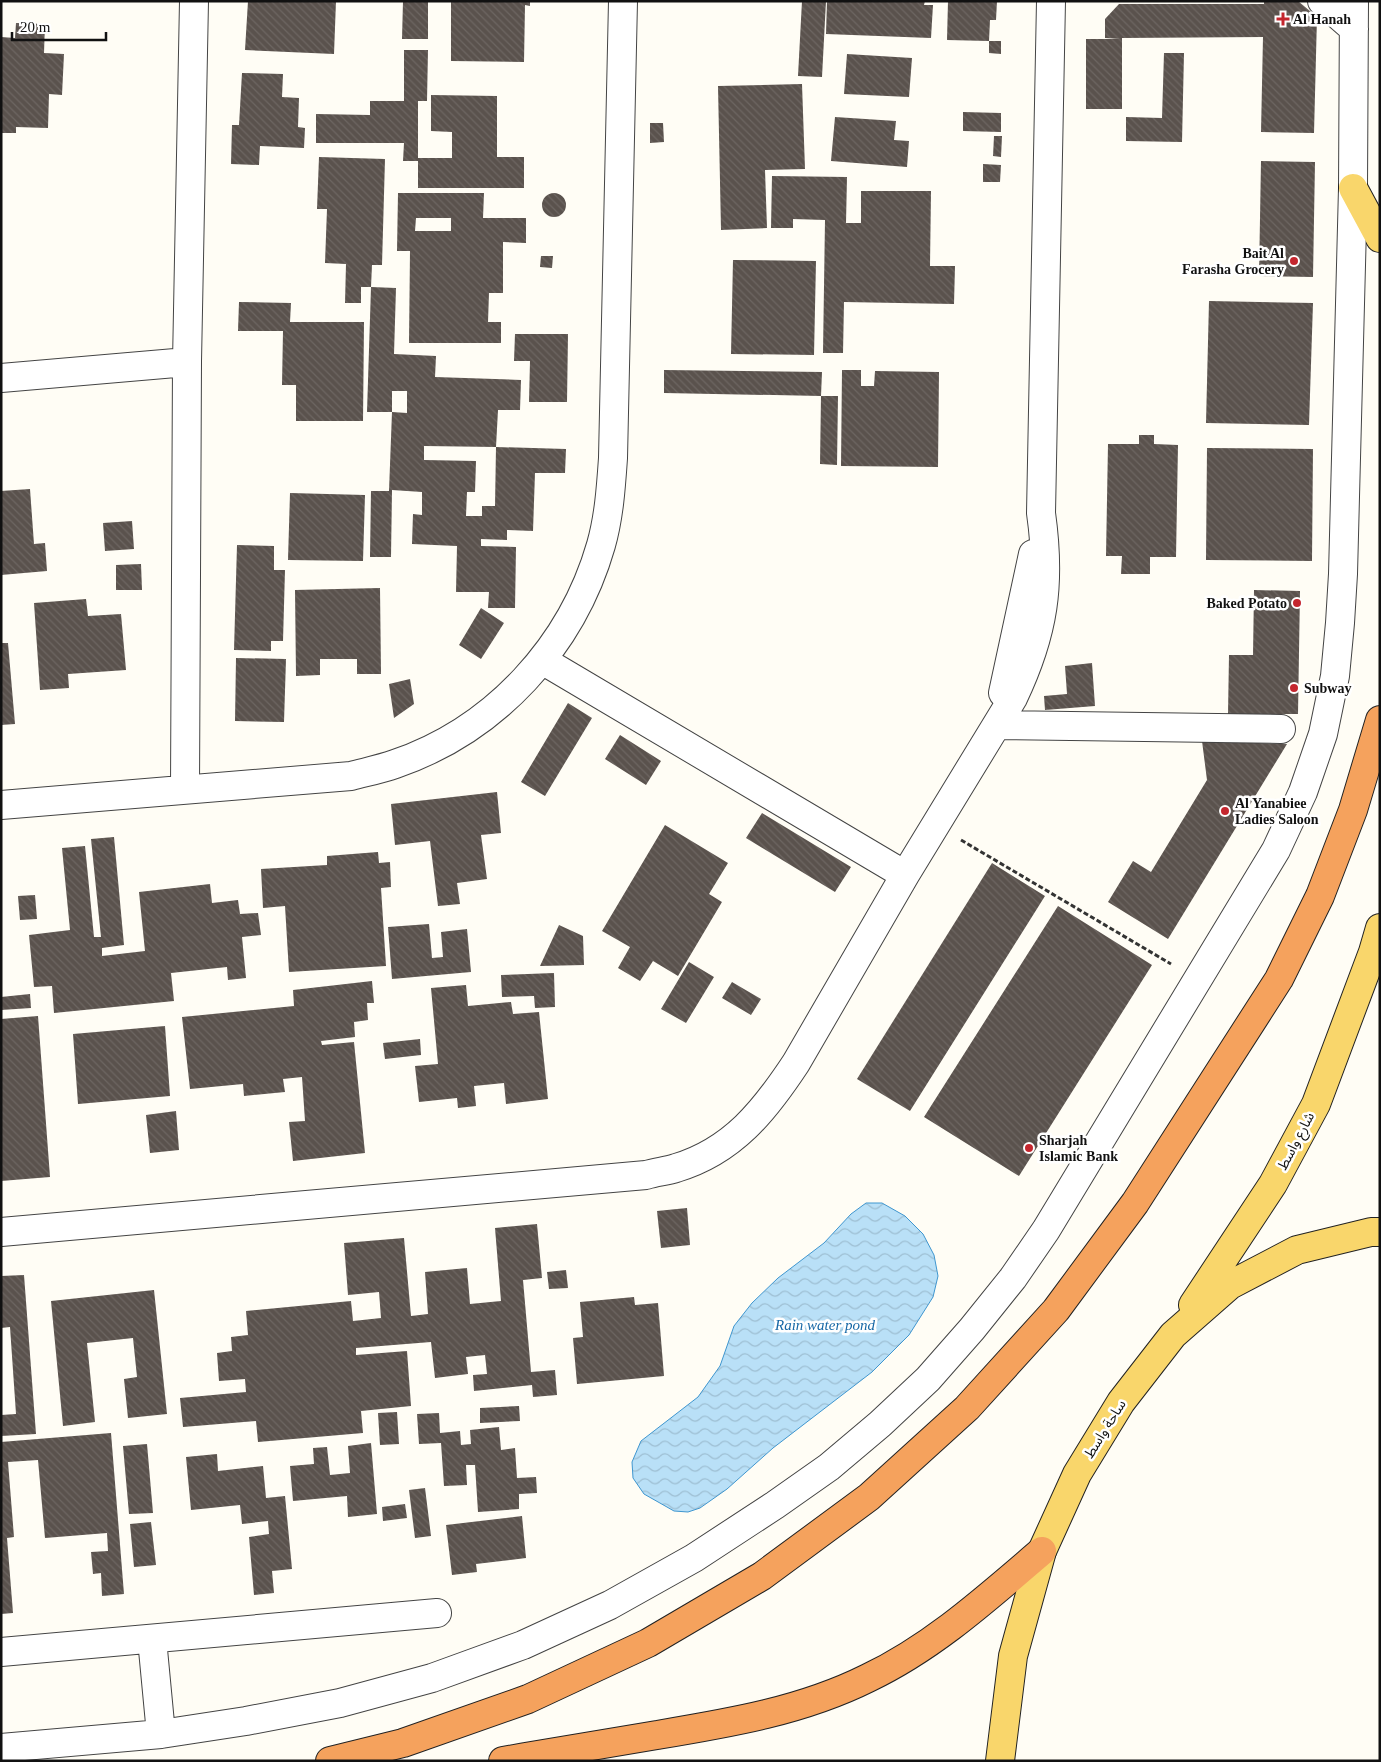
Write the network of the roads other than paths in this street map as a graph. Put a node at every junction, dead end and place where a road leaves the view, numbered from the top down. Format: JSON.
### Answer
{"nodes":[{"id":1,"x":194,"y":1,"type":"edge"},
{"id":2,"x":624,"y":1,"type":"edge"},
{"id":3,"x":1051,"y":1,"type":"edge"},
{"id":4,"x":1322,"y":1,"type":"edge"},
{"id":5,"x":1354,"y":1,"type":"edge"},
{"id":6,"x":1354,"y":29,"type":"junction"},
{"id":7,"x":1353,"y":188,"type":"junction"},
{"id":8,"x":1380,"y":238,"type":"edge"},
{"id":9,"x":187,"y":362,"type":"junction"},
{"id":10,"x":1,"y":378,"type":"edge"},
{"id":11,"x":542,"y":660,"type":"junction"},
{"id":12,"x":1380,"y":720,"type":"edge"},
{"id":13,"x":997,"y":725,"type":"junction"},
{"id":14,"x":1281,"y":729,"type":"dead end"},
{"id":15,"x":185,"y":789,"type":"junction"},
{"id":16,"x":1,"y":805,"type":"edge"},
{"id":17,"x":906,"y":875,"type":"junction"},
{"id":18,"x":1380,"y":928,"type":"edge"},
{"id":19,"x":1,"y":1232,"type":"edge"},
{"id":20,"x":1380,"y":1232,"type":"edge"},
{"id":21,"x":1173,"y":1335,"type":"junction"},
{"id":22,"x":1042,"y":1551,"type":"junction"},
{"id":23,"x":437,"y":1613,"type":"dead end"},
{"id":24,"x":152,"y":1639,"type":"junction"},
{"id":25,"x":1,"y":1652,"type":"edge"},
{"id":26,"x":161,"y":1734,"type":"junction"},
{"id":27,"x":1,"y":1748,"type":"edge"},
{"id":28,"x":330,"y":1761,"type":"edge"},
{"id":29,"x":503,"y":1761,"type":"edge"},
{"id":30,"x":1000,"y":1761,"type":"edge"}],
"edges":[{"from":1,"to":9,"type":"street"},
{"from":2,"to":11,"type":"street"},
{"from":3,"to":13,"type":"street"},
{"from":4,"to":6,"type":"street"},
{"from":5,"to":6,"type":"street"},
{"from":6,"to":7,"type":"street"},
{"from":7,"to":8,"type":"main road"},
{"from":7,"to":26,"type":"street"},
{"from":9,"to":10,"type":"street"},
{"from":9,"to":15,"type":"street"},
{"from":11,"to":15,"type":"street"},
{"from":11,"to":17,"type":"street"},
{"from":12,"to":28,"type":"highway"},
{"from":13,"to":14,"type":"street"},
{"from":13,"to":17,"type":"street"},
{"from":15,"to":16,"type":"street"},
{"from":17,"to":19,"type":"street"},
{"from":18,"to":21,"type":"main road","name":"شارع واسط"},
{"from":20,"to":21,"type":"main road","name":"ساحة واسط"},
{"from":21,"to":22,"type":"main road","name":"ساحة واسط"},
{"from":22,"to":29,"type":"highway"},
{"from":22,"to":30,"type":"main road","name":"ساحة واسط"},
{"from":23,"to":24,"type":"street"},
{"from":24,"to":25,"type":"street"},
{"from":24,"to":26,"type":"street"},
{"from":26,"to":27,"type":"street"}]}
